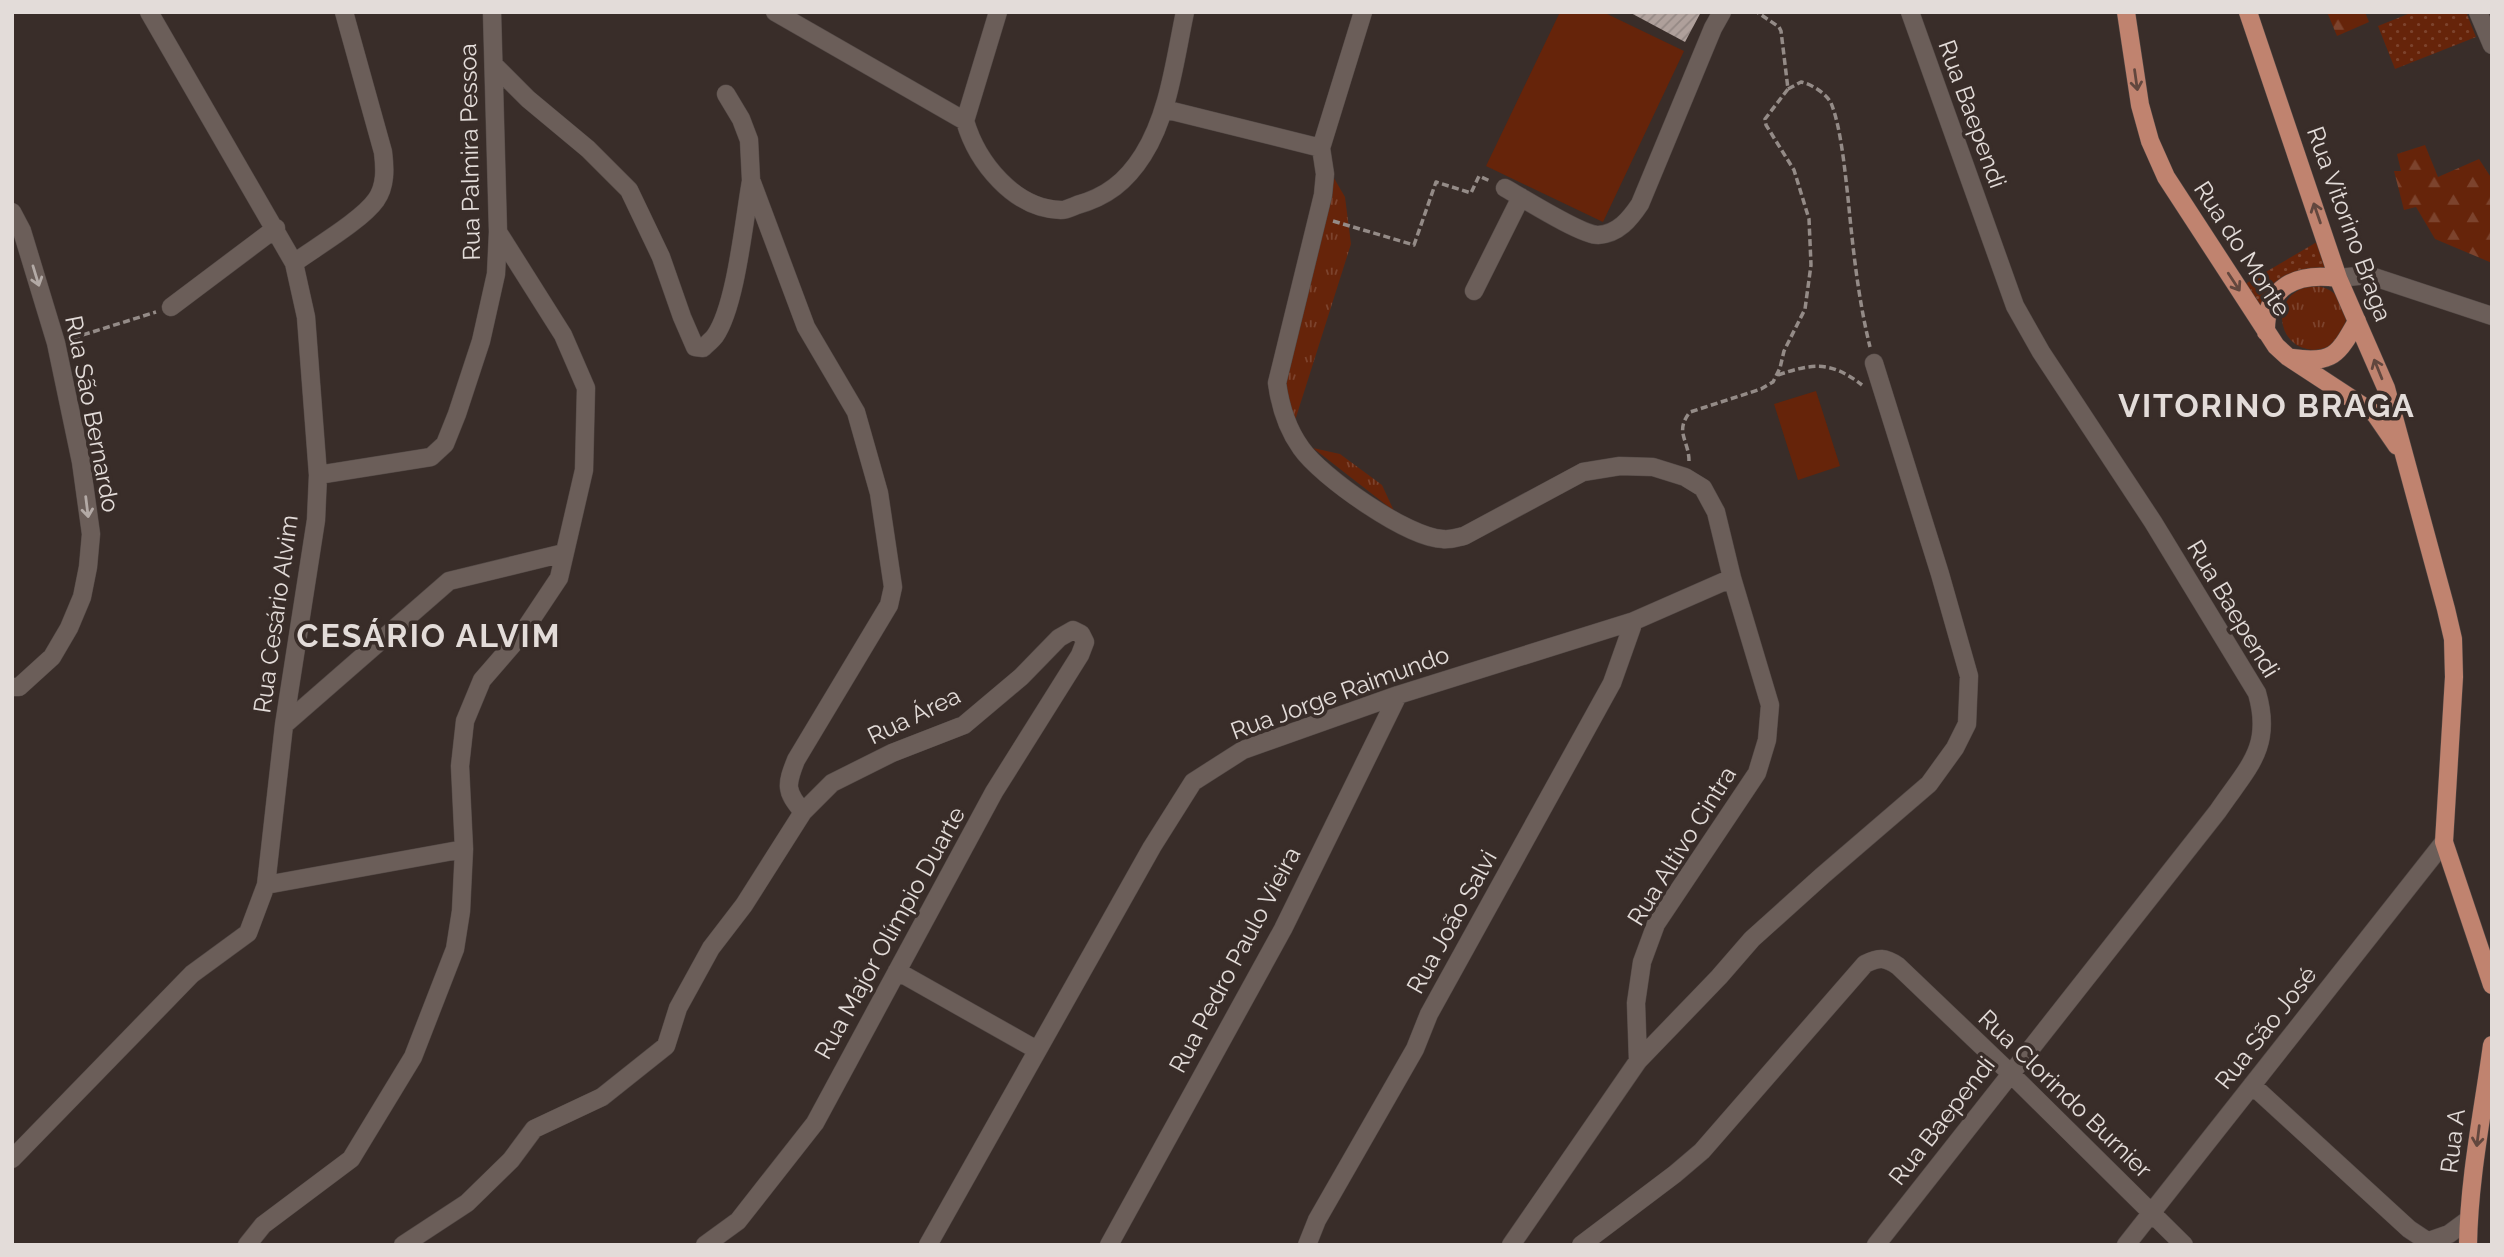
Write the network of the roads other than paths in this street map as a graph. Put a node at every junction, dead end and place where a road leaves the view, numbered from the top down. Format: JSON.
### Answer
{"nodes":[{"id":1,"x":149,"y":12,"type":"edge"},
{"id":2,"x":344,"y":12,"type":"edge"},
{"id":3,"x":492,"y":12,"type":"edge"},
{"id":4,"x":775,"y":12,"type":"edge"},
{"id":5,"x":998,"y":12,"type":"edge"},
{"id":6,"x":1185,"y":12,"type":"edge"},
{"id":7,"x":1363,"y":12,"type":"edge"},
{"id":8,"x":1722,"y":12,"type":"edge"},
{"id":9,"x":1910,"y":12,"type":"edge"},
{"id":10,"x":2126,"y":12,"type":"edge"},
{"id":11,"x":2248,"y":12,"type":"edge"},
{"id":12,"x":2478,"y":12,"type":"edge"},
{"id":13,"x":2492,"y":45,"type":"edge"},
{"id":14,"x":494,"y":65,"type":"junction"},
{"id":15,"x":726,"y":94,"type":"dead end"},
{"id":16,"x":1164,"y":109,"type":"junction"},
{"id":17,"x":965,"y":121,"type":"junction"},
{"id":18,"x":1321,"y":148,"type":"junction"},
{"id":19,"x":751,"y":180,"type":"junction"},
{"id":20,"x":1505,"y":188,"type":"road end"},
{"id":21,"x":1521,"y":197,"type":"junction"},
{"id":22,"x":12,"y":212,"type":"edge"},
{"id":23,"x":276,"y":228,"type":"junction"},
{"id":24,"x":498,"y":232,"type":"junction"},
{"id":25,"x":294,"y":263,"type":"junction"},
{"id":26,"x":2338,"y":278,"type":"junction"},
{"id":27,"x":1474,"y":291,"type":"dead end"},
{"id":28,"x":171,"y":307,"type":"road end"},
{"id":29,"x":2492,"y":316,"type":"edge"},
{"id":30,"x":2357,"y":321,"type":"junction"},
{"id":31,"x":2266,"y":332,"type":"junction"},
{"id":32,"x":2288,"y":358,"type":"junction"},
{"id":33,"x":1874,"y":363,"type":"road end"},
{"id":34,"x":2405,"y":457,"type":"junction"},
{"id":35,"x":318,"y":475,"type":"junction"},
{"id":36,"x":564,"y":553,"type":"junction"},
{"id":37,"x":1732,"y":578,"type":"junction"},
{"id":38,"x":1634,"y":621,"type":"junction"},
{"id":39,"x":1073,"y":629,"type":"joint"},
{"id":40,"x":15,"y":692,"type":"edge"},
{"id":41,"x":1398,"y":695,"type":"junction"},
{"id":42,"x":284,"y":725,"type":"junction"},
{"id":43,"x":803,"y":812,"type":"junction"},
{"id":44,"x":2444,"y":842,"type":"junction"},
{"id":45,"x":464,"y":849,"type":"junction"},
{"id":46,"x":266,"y":885,"type":"junction"},
{"id":47,"x":897,"y":971,"type":"junction"},
{"id":48,"x":2492,"y":985,"type":"edge"},
{"id":49,"x":2492,"y":1045,"type":"edge"},
{"id":50,"x":1037,"y":1050,"type":"junction"},
{"id":51,"x":1638,"y":1062,"type":"junction"},
{"id":52,"x":2010,"y":1073,"type":"junction"},
{"id":53,"x":2489,"y":1079,"type":"edge"},
{"id":54,"x":2252,"y":1085,"type":"junction"},
{"id":55,"x":12,"y":1159,"type":"edge"},
{"id":56,"x":2151,"y":1212,"type":"junction"},
{"id":57,"x":2468,"y":1220,"type":"junction"},
{"id":58,"x":2431,"y":1243,"type":"edge"},
{"id":59,"x":247,"y":1245,"type":"edge"},
{"id":60,"x":403,"y":1245,"type":"edge"},
{"id":61,"x":705,"y":1245,"type":"edge"},
{"id":62,"x":928,"y":1245,"type":"edge"},
{"id":63,"x":1109,"y":1245,"type":"edge"},
{"id":64,"x":1307,"y":1245,"type":"edge"},
{"id":65,"x":1511,"y":1245,"type":"edge"},
{"id":66,"x":1581,"y":1245,"type":"edge"},
{"id":67,"x":1876,"y":1245,"type":"edge"},
{"id":68,"x":2126,"y":1245,"type":"edge"},
{"id":69,"x":2184,"y":1245,"type":"edge"},
{"id":70,"x":2468,"y":1245,"type":"edge"}],
"edges":[{"from":1,"to":23,"type":"street","name":"Rua Cesário Alvim"},
{"from":2,"to":25,"type":"street"},
{"from":3,"to":14,"type":"street","name":"Rua Palmira Pessoa"},
{"from":4,"to":17,"type":"street"},
{"from":5,"to":17,"type":"street"},
{"from":6,"to":16,"type":"street"},
{"from":7,"to":18,"type":"street"},
{"from":8,"to":21,"type":"street"},
{"from":9,"to":52,"type":"street","name":"Rua Baependi"},
{"from":10,"to":31,"type":"main road","name":"Rua do Monte","one_way":true},
{"from":26,"to":11,"type":"main road","name":"Rua Vitorino Braga","one_way":true},
{"from":12,"to":13,"type":"street"},
{"from":14,"to":19,"type":"street"},
{"from":14,"to":24,"type":"street","name":"Rua Palmira Pessoa"},
{"from":15,"to":19,"type":"street"},
{"from":16,"to":17,"type":"street"},
{"from":16,"to":18,"type":"street"},
{"from":18,"to":37,"type":"street","name":"Rua Altivo Cintra"},
{"from":19,"to":43,"type":"street"},
{"from":20,"to":21,"type":"street"},
{"from":21,"to":27,"type":"street"},
{"from":22,"to":40,"type":"street","name":"Rua São Bernardo","one_way":true},
{"from":23,"to":25,"type":"street","name":"Rua Cesário Alvim"},
{"from":23,"to":28,"type":"street"},
{"from":24,"to":35,"type":"street","name":"Rua Palmira Pessoa"},
{"from":24,"to":36,"type":"street"},
{"from":25,"to":35,"type":"street","name":"Rua Cesário Alvim"},
{"from":26,"to":29,"type":"street"},
{"from":26,"to":30,"type":"main road","name":"Rua Vitorino Braga"},
{"from":26,"to":31,"type":"main road"},
{"from":30,"to":32,"type":"main road"},
{"from":34,"to":30,"type":"main road","name":"Rua Vitorino Braga","one_way":true},
{"from":31,"to":32,"type":"main road","name":"Rua do Monte"},
{"from":32,"to":34,"type":"main road","name":"Rua do Monte"},
{"from":33,"to":51,"type":"street"},
{"from":34,"to":44,"type":"main road","name":"Rua Vitorino Braga"},
{"from":35,"to":42,"type":"street","name":"Rua Cesário Alvim"},
{"from":36,"to":42,"type":"street"},
{"from":36,"to":45,"type":"street"},
{"from":37,"to":38,"type":"street","name":"Rua Jorge Raimundo"},
{"from":37,"to":51,"type":"street","name":"Rua Altivo Cintra"},
{"from":38,"to":41,"type":"street","name":"Rua Jorge Raimundo"},
{"from":38,"to":64,"type":"street","name":"Rua João Salvi"},
{"from":39,"to":43,"type":"street","name":"Rua Área"},
{"from":39,"to":47,"type":"street","name":"Rua Major Olímpio Duarte"},
{"from":41,"to":50,"type":"street","name":"Rua Jorge Raimundo"},
{"from":41,"to":63,"type":"street","name":"Rua Pedro Paulo Vieira"},
{"from":42,"to":46,"type":"street","name":"Rua Cesário Alvim"},
{"from":43,"to":60,"type":"street","name":"Rua Área"},
{"from":44,"to":48,"type":"main road","name":"Rua Vitorino Braga"},
{"from":44,"to":54,"type":"street","name":"Rua São José"},
{"from":45,"to":46,"type":"street"},
{"from":45,"to":59,"type":"street"},
{"from":46,"to":55,"type":"street","name":"Rua Cesário Alvim"},
{"from":47,"to":50,"type":"street"},
{"from":47,"to":61,"type":"street","name":"Rua Major Olímpio Duarte"},
{"from":49,"to":53,"type":"main road","name":"Rua A"},
{"from":50,"to":62,"type":"street","name":"Rua Jorge Raimundo"},
{"from":51,"to":65,"type":"street"},
{"from":52,"to":56,"type":"street","name":"Rua Clorindo Burnier"},
{"from":52,"to":66,"type":"street","name":"Rua Clorindo Burnier"},
{"from":52,"to":67,"type":"street","name":"Rua Baependi"},
{"from":53,"to":57,"type":"main road","name":"Rua A","one_way":true},
{"from":54,"to":56,"type":"street","name":"Rua São José"},
{"from":54,"to":58,"type":"street"},
{"from":56,"to":68,"type":"street","name":"Rua São José"},
{"from":56,"to":69,"type":"street","name":"Rua Clorindo Burnier"},
{"from":57,"to":58,"type":"street"},
{"from":57,"to":70,"type":"main road","name":"Rua A"}]}
